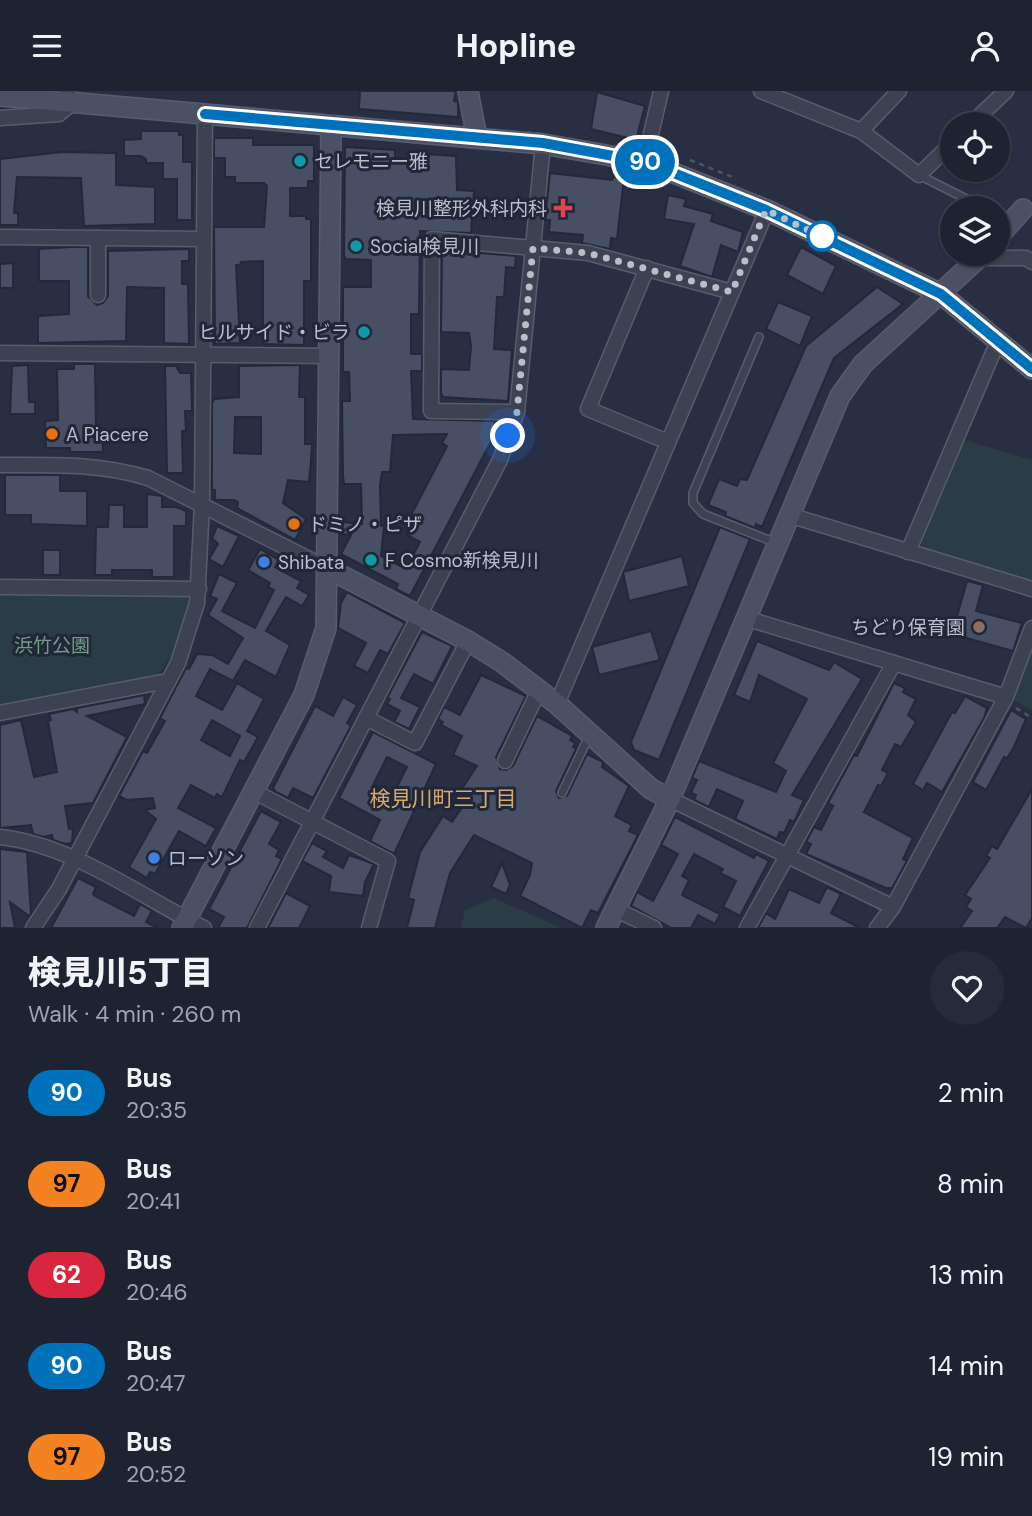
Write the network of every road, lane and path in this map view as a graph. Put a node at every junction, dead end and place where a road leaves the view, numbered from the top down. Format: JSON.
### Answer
{"nodes":[{"id":1,"x":468,"y":91,"type":"edge"},
{"id":2,"x":661,"y":91,"type":"edge"},
{"id":3,"x":761,"y":91,"type":"edge"},
{"id":4,"x":900,"y":91,"type":"edge"},
{"id":5,"x":1006,"y":91,"type":"edge"},
{"id":6,"x":0,"y":96,"type":"edge"},
{"id":7,"x":67,"y":98,"type":"edge"},
{"id":8,"x":984,"y":112,"type":"edge"},
{"id":9,"x":205,"y":114,"type":"junction"},
{"id":10,"x":0,"y":118,"type":"edge"},
{"id":11,"x":331,"y":126,"type":"junction"},
{"id":12,"x":861,"y":131,"type":"junction"},
{"id":13,"x":477,"y":138,"type":"junction"},
{"id":14,"x":543,"y":143,"type":"junction"},
{"id":15,"x":648,"y":147,"type":"dead end"},
{"id":16,"x":940,"y":155,"type":"edge"},
{"id":17,"x":919,"y":175,"type":"junction"},
{"id":18,"x":960,"y":196,"type":"edge"},
{"id":19,"x":1028,"y":205,"type":"edge"},
{"id":20,"x":766,"y":210,"type":"junction"},
{"id":21,"x":1010,"y":220,"type":"edge"},
{"id":22,"x":0,"y":237,"type":"edge"},
{"id":23,"x":97,"y":238,"type":"junction"},
{"id":24,"x":204,"y":239,"type":"junction"},
{"id":25,"x":533,"y":248,"type":"junction"},
{"id":26,"x":1010,"y":258,"type":"edge"},
{"id":27,"x":1030,"y":259,"type":"edge"},
{"id":28,"x":970,"y":266,"type":"edge"},
{"id":29,"x":647,"y":268,"type":"junction"},
{"id":30,"x":732,"y":292,"type":"junction"},
{"id":31,"x":941,"y":294,"type":"junction"},
{"id":32,"x":98,"y":295,"type":"dead end"},
{"id":33,"x":759,"y":337,"type":"dead end"},
{"id":34,"x":998,"y":341,"type":"junction"},
{"id":35,"x":0,"y":353,"type":"edge"},
{"id":36,"x":203,"y":354,"type":"junction"},
{"id":37,"x":329,"y":356,"type":"junction"},
{"id":38,"x":1032,"y":369,"type":"edge"},
{"id":39,"x":517,"y":412,"type":"junction"},
{"id":40,"x":668,"y":442,"type":"junction"},
{"id":41,"x":0,"y":465,"type":"edge"},
{"id":42,"x":202,"y":504,"type":"junction"},
{"id":43,"x":789,"y":515,"type":"junction"},
{"id":44,"x":777,"y":544,"type":"junction"},
{"id":45,"x":908,"y":552,"type":"junction"},
{"id":46,"x":327,"y":568,"type":"junction"},
{"id":47,"x":0,"y":587,"type":"edge"},
{"id":48,"x":198,"y":589,"type":"junction"},
{"id":49,"x":1032,"y":589,"type":"edge"},
{"id":50,"x":419,"y":615,"type":"junction"},
{"id":51,"x":745,"y":618,"type":"junction"},
{"id":52,"x":1032,"y":628,"type":"edge"},
{"id":53,"x":468,"y":641,"type":"junction"},
{"id":54,"x":894,"y":663,"type":"junction"},
{"id":55,"x":167,"y":681,"type":"junction"},
{"id":56,"x":539,"y":690,"type":"junction"},
{"id":57,"x":1005,"y":699,"type":"junction"},
{"id":58,"x":557,"y":703,"type":"junction"},
{"id":59,"x":0,"y":713,"type":"edge"},
{"id":60,"x":366,"y":717,"type":"junction"},
{"id":61,"x":1032,"y":718,"type":"edge"},
{"id":62,"x":590,"y":734,"type":"junction"},
{"id":63,"x":505,"y":761,"type":"dead end"},
{"id":64,"x":253,"y":791,"type":"junction"},
{"id":65,"x":562,"y":793,"type":"dead end"},
{"id":66,"x":670,"y":799,"type":"junction"},
{"id":67,"x":313,"y":820,"type":"junction"},
{"id":68,"x":0,"y":837,"type":"edge"},
{"id":69,"x":788,"y":855,"type":"junction"},
{"id":70,"x":72,"y":859,"type":"junction"},
{"id":71,"x":893,"y":907,"type":"junction"},
{"id":72,"x":615,"y":909,"type":"junction"},
{"id":73,"x":184,"y":924,"type":"edge"},
{"id":74,"x":33,"y":928,"type":"edge"},
{"id":75,"x":204,"y":928,"type":"edge"},
{"id":76,"x":257,"y":928,"type":"edge"},
{"id":77,"x":369,"y":928,"type":"edge"},
{"id":78,"x":606,"y":928,"type":"edge"},
{"id":79,"x":654,"y":928,"type":"edge"},
{"id":80,"x":747,"y":928,"type":"edge"},
{"id":81,"x":877,"y":928,"type":"edge"}],
"edges":[{"from":1,"to":13,"type":"street"},
{"from":2,"to":15,"type":"street"},
{"from":3,"to":12,"type":"street"},
{"from":4,"to":12,"type":"street"},
{"from":5,"to":8,"type":"street"},
{"from":6,"to":7,"type":"street"},
{"from":7,"to":9,"type":"street"},
{"from":7,"to":10,"type":"street"},
{"from":9,"to":11,"type":"street"},
{"from":9,"to":24,"type":"street"},
{"from":11,"to":13,"type":"street"},
{"from":11,"to":37,"type":"street"},
{"from":12,"to":17,"type":"street"},
{"from":13,"to":14,"type":"street"},
{"from":14,"to":20,"type":"street"},
{"from":14,"to":25,"type":"street"},
{"from":16,"to":17,"type":"street"},
{"from":17,"to":18,"type":"lane"},
{"from":19,"to":21,"type":"street"},
{"from":20,"to":30,"type":"street"},
{"from":20,"to":31,"type":"street"},
{"from":22,"to":23,"type":"street"},
{"from":23,"to":24,"type":"street"},
{"from":23,"to":32,"type":"street"},
{"from":24,"to":36,"type":"street"},
{"from":25,"to":29,"type":"street"},
{"from":25,"to":39,"type":"street"},
{"from":25,"to":39,"type":"street"},
{"from":26,"to":27,"type":"street"},
{"from":28,"to":31,"type":"street"},
{"from":29,"to":30,"type":"street"},
{"from":29,"to":40,"type":"street"},
{"from":30,"to":40,"type":"street"},
{"from":31,"to":34,"type":"street"},
{"from":31,"to":43,"type":"street"},
{"from":33,"to":44,"type":"lane"},
{"from":34,"to":38,"type":"street"},
{"from":34,"to":45,"type":"street"},
{"from":35,"to":36,"type":"street"},
{"from":36,"to":37,"type":"street"},
{"from":36,"to":42,"type":"street"},
{"from":37,"to":46,"type":"street"},
{"from":39,"to":50,"type":"street"},
{"from":40,"to":58,"type":"street"},
{"from":41,"to":42,"type":"street"},
{"from":42,"to":46,"type":"street"},
{"from":42,"to":48,"type":"street"},
{"from":43,"to":44,"type":"street"},
{"from":43,"to":45,"type":"street"},
{"from":44,"to":51,"type":"street"},
{"from":45,"to":49,"type":"street"},
{"from":46,"to":50,"type":"street"},
{"from":46,"to":64,"type":"street"},
{"from":47,"to":48,"type":"street"},
{"from":48,"to":55,"type":"street"},
{"from":50,"to":53,"type":"street"},
{"from":50,"to":60,"type":"street"},
{"from":51,"to":54,"type":"street"},
{"from":51,"to":66,"type":"street"},
{"from":52,"to":57,"type":"street"},
{"from":53,"to":56,"type":"street"},
{"from":53,"to":60,"type":"street"},
{"from":54,"to":57,"type":"street"},
{"from":54,"to":69,"type":"street"},
{"from":55,"to":59,"type":"street"},
{"from":55,"to":70,"type":"street"},
{"from":56,"to":58,"type":"street"},
{"from":56,"to":63,"type":"street"},
{"from":57,"to":61,"type":"path"},
{"from":57,"to":71,"type":"street"},
{"from":58,"to":62,"type":"street"},
{"from":60,"to":67,"type":"street"},
{"from":62,"to":65,"type":"lane"},
{"from":62,"to":66,"type":"street"},
{"from":64,"to":67,"type":"street"},
{"from":64,"to":73,"type":"street"},
{"from":66,"to":69,"type":"street"},
{"from":66,"to":72,"type":"street"},
{"from":67,"to":76,"type":"street"},
{"from":67,"to":77,"type":"street"},
{"from":68,"to":70,"type":"street"},
{"from":69,"to":71,"type":"street"},
{"from":69,"to":80,"type":"street"},
{"from":70,"to":73,"type":"street"},
{"from":70,"to":74,"type":"street"},
{"from":71,"to":81,"type":"street"},
{"from":72,"to":78,"type":"street"},
{"from":72,"to":79,"type":"street"},
{"from":73,"to":75,"type":"street"}]}
